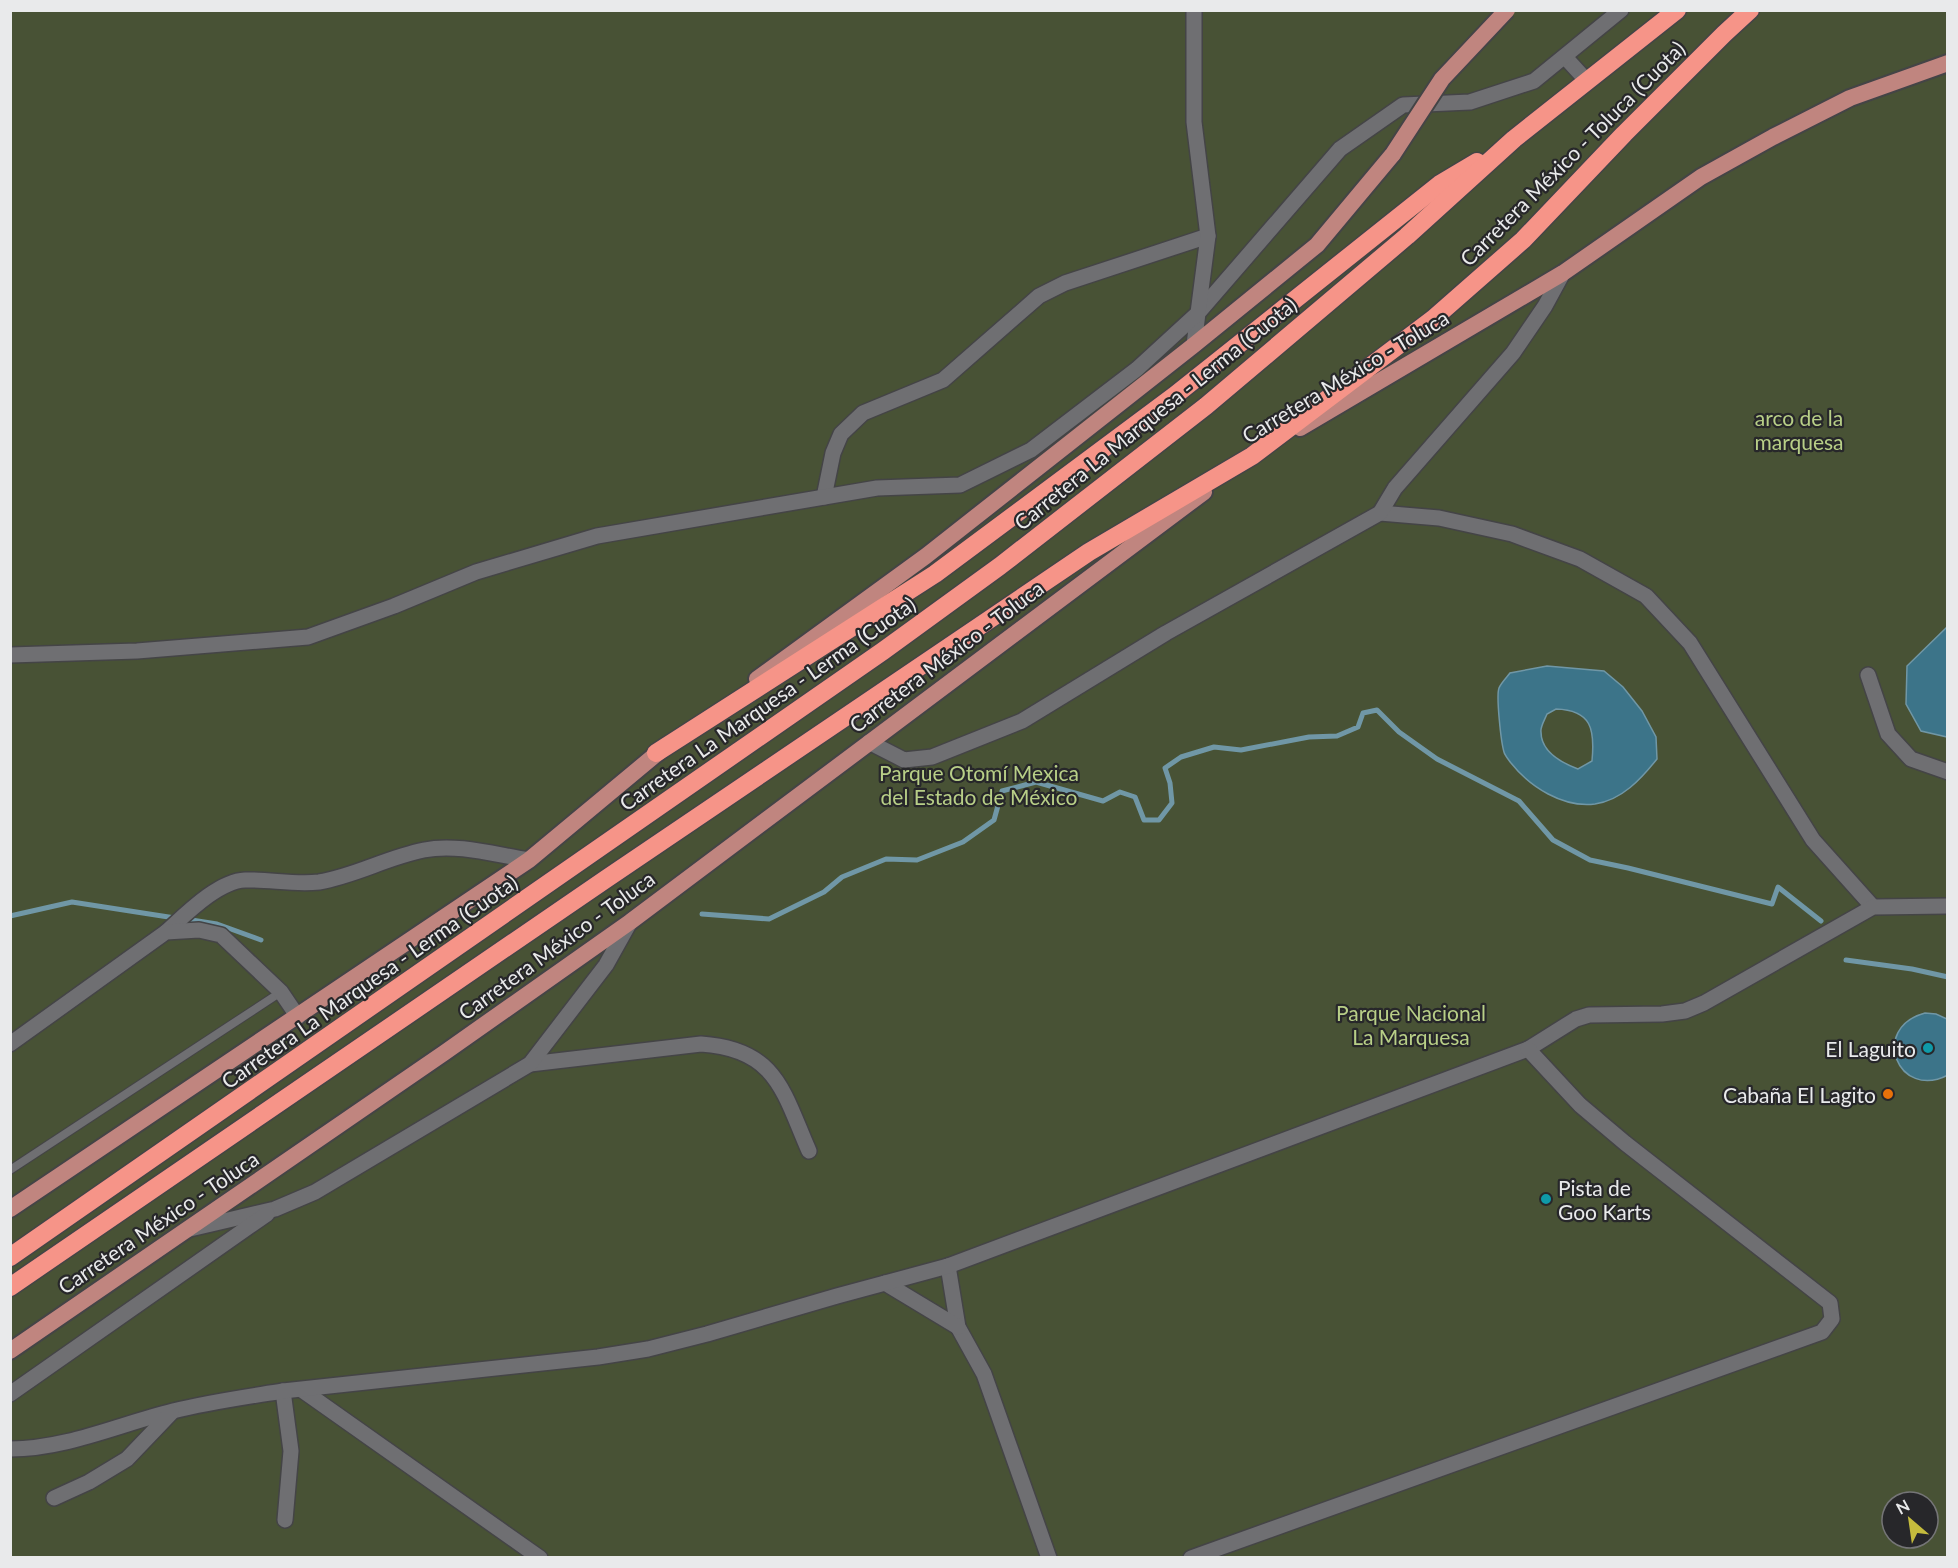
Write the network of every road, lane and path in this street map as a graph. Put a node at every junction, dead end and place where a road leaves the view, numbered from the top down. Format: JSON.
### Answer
{"nodes":[{"id":1,"x":1194,"y":10,"type":"edge"},
{"id":2,"x":1507,"y":10,"type":"edge"},
{"id":3,"x":1621,"y":10,"type":"edge"},
{"id":4,"x":1677,"y":10,"type":"edge"},
{"id":5,"x":1750,"y":10,"type":"edge"},
{"id":6,"x":1565,"y":57,"type":"junction"},
{"id":7,"x":1947,"y":63,"type":"edge"},
{"id":8,"x":1587,"y":80,"type":"junction"},
{"id":9,"x":1514,"y":139,"type":"junction"},
{"id":10,"x":1208,"y":236,"type":"junction"},
{"id":11,"x":1563,"y":273,"type":"junction"},
{"id":12,"x":1198,"y":313,"type":"junction"},
{"id":13,"x":1194,"y":345,"type":"junction"},
{"id":14,"x":1252,"y":456,"type":"junction"},
{"id":15,"x":824,"y":497,"type":"junction"},
{"id":16,"x":1380,"y":513,"type":"junction"},
{"id":17,"x":10,"y":655,"type":"edge"},
{"id":18,"x":1868,"y":675,"type":"dead end"},
{"id":19,"x":869,"y":742,"type":"junction"},
{"id":20,"x":656,"y":753,"type":"junction"},
{"id":21,"x":1947,"y":772,"type":"edge"},
{"id":22,"x":529,"y":860,"type":"junction"},
{"id":23,"x":1947,"y":906,"type":"edge"},
{"id":24,"x":1873,"y":907,"type":"junction"},
{"id":25,"x":630,"y":921,"type":"junction"},
{"id":26,"x":171,"y":928,"type":"junction"},
{"id":27,"x":281,"y":992,"type":"junction"},
{"id":28,"x":298,"y":1017,"type":"junction"},
{"id":29,"x":10,"y":1044,"type":"edge"},
{"id":30,"x":1528,"y":1049,"type":"junction"},
{"id":31,"x":530,"y":1064,"type":"junction"},
{"id":32,"x":809,"y":1151,"type":"dead end"},
{"id":33,"x":10,"y":1170,"type":"edge"},
{"id":34,"x":10,"y":1209,"type":"edge"},
{"id":35,"x":275,"y":1209,"type":"junction"},
{"id":36,"x":186,"y":1230,"type":"junction"},
{"id":37,"x":10,"y":1257,"type":"edge"},
{"id":38,"x":948,"y":1266,"type":"junction"},
{"id":39,"x":885,"y":1283,"type":"junction"},
{"id":40,"x":10,"y":1287,"type":"edge"},
{"id":41,"x":958,"y":1328,"type":"junction"},
{"id":42,"x":10,"y":1351,"type":"edge"},
{"id":43,"x":302,"y":1390,"type":"junction"},
{"id":44,"x":283,"y":1391,"type":"junction"},
{"id":45,"x":10,"y":1394,"type":"edge"},
{"id":46,"x":174,"y":1411,"type":"junction"},
{"id":47,"x":10,"y":1449,"type":"edge"},
{"id":48,"x":54,"y":1498,"type":"dead end"},
{"id":49,"x":285,"y":1520,"type":"dead end"},
{"id":50,"x":540,"y":1557,"type":"edge"},
{"id":51,"x":1049,"y":1557,"type":"edge"},
{"id":52,"x":1191,"y":1557,"type":"edge"}],
"edges":[{"from":1,"to":10,"type":"street"},
{"from":2,"to":13,"type":"main road","bridge":true},
{"from":3,"to":6,"type":"street"},
{"from":4,"to":8,"type":"highway","name":"Carretera México - Toluca (Cuota)"},
{"from":5,"to":14,"type":"highway","name":"Carretera México - Toluca (Cuota)"},
{"from":6,"to":8,"type":"street"},
{"from":6,"to":12,"type":"street"},
{"from":7,"to":11,"type":"main road","name":"Carretera México - Toluca"},
{"from":8,"to":9,"type":"highway","name":"Carretera México - Toluca (Cuota)"},
{"from":9,"to":20,"type":"highway"},
{"from":9,"to":37,"type":"highway","name":"Carretera La Marquesa - Lerma (Cuota)"},
{"from":10,"to":12,"type":"street"},
{"from":10,"to":15,"type":"street"},
{"from":11,"to":14,"type":"main road","name":"Carretera México - Toluca"},
{"from":11,"to":16,"type":"street"},
{"from":12,"to":13,"type":"street"},
{"from":12,"to":15,"type":"street"},
{"from":13,"to":20,"type":"main road"},
{"from":14,"to":19,"type":"main road","name":"Carretera México - Toluca"},
{"from":14,"to":40,"type":"highway"},
{"from":15,"to":17,"type":"street"},
{"from":16,"to":19,"type":"street"},
{"from":16,"to":24,"type":"street"},
{"from":18,"to":21,"type":"street"},
{"from":19,"to":25,"type":"main road","name":"Carretera México - Toluca"},
{"from":20,"to":22,"type":"main road"},
{"from":22,"to":26,"type":"street"},
{"from":22,"to":28,"type":"main road"},
{"from":23,"to":24,"type":"street"},
{"from":24,"to":30,"type":"street"},
{"from":25,"to":31,"type":"street"},
{"from":25,"to":36,"type":"main road","name":"Carretera México - Toluca"},
{"from":26,"to":27,"type":"street"},
{"from":26,"to":29,"type":"street"},
{"from":27,"to":28,"type":"street"},
{"from":27,"to":33,"type":"lane"},
{"from":28,"to":34,"type":"main road"},
{"from":30,"to":38,"type":"street"},
{"from":30,"to":52,"type":"street"},
{"from":31,"to":32,"type":"street"},
{"from":31,"to":35,"type":"street"},
{"from":35,"to":36,"type":"street"},
{"from":35,"to":45,"type":"street"},
{"from":36,"to":42,"type":"main road","name":"Carretera México - Toluca"},
{"from":38,"to":39,"type":"street"},
{"from":38,"to":41,"type":"street"},
{"from":39,"to":41,"type":"street"},
{"from":39,"to":43,"type":"street"},
{"from":41,"to":51,"type":"street"},
{"from":43,"to":44,"type":"street"},
{"from":43,"to":50,"type":"street"},
{"from":44,"to":46,"type":"street"},
{"from":44,"to":49,"type":"street"},
{"from":46,"to":47,"type":"street"},
{"from":46,"to":48,"type":"street"}]}
